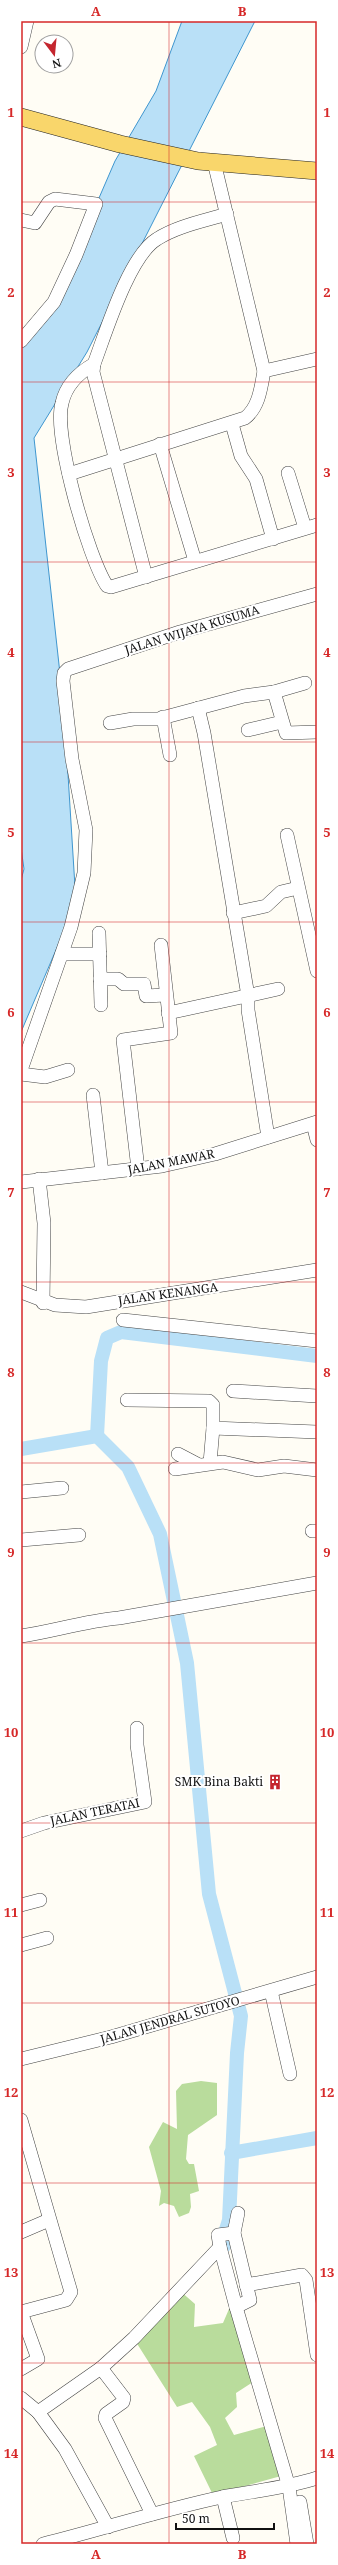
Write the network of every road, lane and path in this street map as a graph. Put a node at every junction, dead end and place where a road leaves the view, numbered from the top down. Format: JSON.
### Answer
{"nodes":[{"id":1,"x":27,"y":21,"type":"edge"},
{"id":2,"x":21,"y":46,"type":"edge"},
{"id":3,"x":21,"y":117,"type":"edge"},
{"id":4,"x":206,"y":161,"type":"junction"},
{"id":5,"x":317,"y":171,"type":"edge"},
{"id":6,"x":227,"y":214,"type":"junction"},
{"id":7,"x":21,"y":220,"type":"edge"},
{"id":8,"x":21,"y":342,"type":"edge"},
{"id":9,"x":317,"y":359,"type":"edge"},
{"id":10,"x":94,"y":364,"type":"junction"},
{"id":11,"x":264,"y":371,"type":"junction"},
{"id":12,"x":232,"y":424,"type":"junction"},
{"id":13,"x":160,"y":444,"type":"junction"},
{"id":14,"x":115,"y":459,"type":"junction"},
{"id":15,"x":288,"y":473,"type":"dead end"},
{"id":16,"x":69,"y":474,"type":"junction"},
{"id":17,"x":311,"y":526,"type":"edge"},
{"id":18,"x":273,"y":539,"type":"junction"},
{"id":19,"x":195,"y":561,"type":"junction"},
{"id":20,"x":146,"y":577,"type":"junction"},
{"id":21,"x":317,"y":594,"type":"edge"},
{"id":22,"x":305,"y":683,"type":"dead end"},
{"id":23,"x":274,"y":692,"type":"junction"},
{"id":24,"x":198,"y":708,"type":"junction"},
{"id":25,"x":163,"y":717,"type":"junction"},
{"id":26,"x":282,"y":722,"type":"junction"},
{"id":27,"x":110,"y":723,"type":"dead end"},
{"id":28,"x":248,"y":730,"type":"dead end"},
{"id":29,"x":317,"y":732,"type":"edge"},
{"id":30,"x":170,"y":755,"type":"dead end"},
{"id":31,"x":287,"y":835,"type":"dead end"},
{"id":32,"x":298,"y":888,"type":"junction"},
{"id":33,"x":233,"y":913,"type":"junction"},
{"id":34,"x":99,"y":933,"type":"dead end"},
{"id":35,"x":162,"y":945,"type":"dead end"},
{"id":36,"x":62,"y":954,"type":"junction"},
{"id":37,"x":100,"y":954,"type":"junction"},
{"id":38,"x":317,"y":971,"type":"edge"},
{"id":39,"x":100,"y":979,"type":"junction"},
{"id":40,"x":278,"y":989,"type":"dead end"},
{"id":41,"x":165,"y":995,"type":"junction"},
{"id":42,"x":248,"y":996,"type":"junction"},
{"id":43,"x":101,"y":1006,"type":"dead end"},
{"id":44,"x":168,"y":1013,"type":"junction"},
{"id":45,"x":21,"y":1070,"type":"edge"},
{"id":46,"x":68,"y":1070,"type":"dead end"},
{"id":47,"x":21,"y":1074,"type":"edge"},
{"id":48,"x":93,"y":1095,"type":"dead end"},
{"id":49,"x":315,"y":1123,"type":"edge"},
{"id":50,"x":268,"y":1137,"type":"junction"},
{"id":51,"x":317,"y":1140,"type":"edge"},
{"id":52,"x":138,"y":1169,"type":"junction"},
{"id":53,"x":102,"y":1173,"type":"junction"},
{"id":54,"x":38,"y":1179,"type":"junction"},
{"id":55,"x":21,"y":1182,"type":"edge"},
{"id":56,"x":317,"y":1270,"type":"edge"},
{"id":57,"x":21,"y":1292,"type":"edge"},
{"id":58,"x":43,"y":1303,"type":"junction"},
{"id":59,"x":123,"y":1320,"type":"dead end"},
{"id":60,"x":317,"y":1340,"type":"edge"},
{"id":61,"x":233,"y":1391,"type":"dead end"},
{"id":62,"x":317,"y":1396,"type":"edge"},
{"id":63,"x":127,"y":1400,"type":"dead end"},
{"id":64,"x":213,"y":1428,"type":"junction"},
{"id":65,"x":317,"y":1432,"type":"edge"},
{"id":66,"x":178,"y":1454,"type":"dead end"},
{"id":67,"x":204,"y":1464,"type":"junction"},
{"id":68,"x":175,"y":1469,"type":"dead end"},
{"id":69,"x":317,"y":1470,"type":"edge"},
{"id":70,"x":62,"y":1488,"type":"dead end"},
{"id":71,"x":21,"y":1492,"type":"edge"},
{"id":72,"x":78,"y":1535,"type":"dead end"},
{"id":73,"x":21,"y":1540,"type":"edge"},
{"id":74,"x":317,"y":1583,"type":"edge"},
{"id":75,"x":21,"y":1636,"type":"edge"},
{"id":76,"x":137,"y":1728,"type":"dead end"},
{"id":77,"x":21,"y":1830,"type":"edge"},
{"id":78,"x":40,"y":1900,"type":"dead end"},
{"id":79,"x":21,"y":1904,"type":"edge"},
{"id":80,"x":48,"y":1938,"type":"dead end"},
{"id":81,"x":21,"y":1945,"type":"edge"},
{"id":82,"x":317,"y":1977,"type":"edge"},
{"id":83,"x":271,"y":1991,"type":"junction"},
{"id":84,"x":21,"y":2059,"type":"edge"},
{"id":85,"x":290,"y":2074,"type":"dead end"},
{"id":86,"x":21,"y":2120,"type":"edge"},
{"id":87,"x":238,"y":2212,"type":"dead end"},
{"id":88,"x":49,"y":2220,"type":"junction"},
{"id":89,"x":21,"y":2232,"type":"edge"},
{"id":90,"x":227,"y":2237,"type":"junction"},
{"id":91,"x":246,"y":2284,"type":"junction"},
{"id":92,"x":241,"y":2305,"type":"junction"},
{"id":93,"x":21,"y":2312,"type":"edge"},
{"id":94,"x":317,"y":2355,"type":"edge"},
{"id":95,"x":101,"y":2368,"type":"junction"},
{"id":96,"x":21,"y":2369,"type":"edge"},
{"id":97,"x":21,"y":2398,"type":"edge"},
{"id":98,"x":38,"y":2412,"type":"junction"},
{"id":99,"x":317,"y":2478,"type":"edge"},
{"id":100,"x":293,"y":2486,"type":"junction"},
{"id":101,"x":223,"y":2497,"type":"junction"},
{"id":102,"x":152,"y":2514,"type":"junction"},
{"id":103,"x":108,"y":2527,"type":"junction"},
{"id":104,"x":233,"y":2538,"type":"dead end"},
{"id":105,"x":82,"y":2539,"type":"edge"},
{"id":106,"x":50,"y":2543,"type":"edge"},
{"id":107,"x":297,"y":2544,"type":"edge"},
{"id":108,"x":307,"y":2544,"type":"edge"}],
"edges":[{"from":1,"to":2,"type":"street"},
{"from":3,"to":4,"type":"main road"},
{"from":4,"to":5,"type":"main road"},
{"from":4,"to":6,"type":"street"},
{"from":6,"to":10,"type":"street"},
{"from":6,"to":11,"type":"street"},
{"from":7,"to":8,"type":"street"},
{"from":9,"to":11,"type":"street"},
{"from":10,"to":14,"type":"street"},
{"from":10,"to":16,"type":"street"},
{"from":11,"to":12,"type":"street"},
{"from":12,"to":13,"type":"street"},
{"from":12,"to":18,"type":"street"},
{"from":13,"to":14,"type":"street"},
{"from":13,"to":19,"type":"street"},
{"from":14,"to":16,"type":"street"},
{"from":14,"to":20,"type":"street"},
{"from":15,"to":17,"type":"street"},
{"from":16,"to":20,"type":"street"},
{"from":17,"to":18,"type":"street"},
{"from":18,"to":19,"type":"street"},
{"from":19,"to":20,"type":"street"},
{"from":21,"to":36,"type":"street","name":"JALAN WIJAYA KUSUMA"},
{"from":22,"to":23,"type":"street"},
{"from":23,"to":24,"type":"street"},
{"from":23,"to":26,"type":"street"},
{"from":24,"to":25,"type":"street"},
{"from":24,"to":33,"type":"street"},
{"from":25,"to":27,"type":"street"},
{"from":25,"to":30,"type":"street"},
{"from":26,"to":28,"type":"street"},
{"from":26,"to":29,"type":"street"},
{"from":31,"to":32,"type":"street"},
{"from":32,"to":33,"type":"street"},
{"from":32,"to":38,"type":"street"},
{"from":33,"to":42,"type":"street"},
{"from":34,"to":37,"type":"street"},
{"from":35,"to":41,"type":"street"},
{"from":36,"to":37,"type":"street"},
{"from":36,"to":45,"type":"street"},
{"from":37,"to":39,"type":"street"},
{"from":39,"to":41,"type":"street"},
{"from":39,"to":43,"type":"street"},
{"from":40,"to":42,"type":"street"},
{"from":41,"to":44,"type":"street"},
{"from":42,"to":44,"type":"street"},
{"from":42,"to":50,"type":"street"},
{"from":44,"to":52,"type":"street"},
{"from":46,"to":47,"type":"street"},
{"from":48,"to":53,"type":"street"},
{"from":49,"to":50,"type":"street","name":"JALAN MAWAR"},
{"from":49,"to":51,"type":"street"},
{"from":50,"to":52,"type":"street","name":"JALAN MAWAR"},
{"from":52,"to":53,"type":"street","name":"JALAN MAWAR"},
{"from":53,"to":54,"type":"street","name":"JALAN MAWAR"},
{"from":54,"to":55,"type":"street","name":"JALAN MAWAR"},
{"from":54,"to":58,"type":"street"},
{"from":56,"to":58,"type":"street","name":"JALAN KENANGA"},
{"from":57,"to":58,"type":"street","name":"JALAN KENANGA"},
{"from":59,"to":60,"type":"street"},
{"from":61,"to":62,"type":"street"},
{"from":63,"to":64,"type":"street"},
{"from":64,"to":65,"type":"street"},
{"from":64,"to":67,"type":"street"},
{"from":66,"to":67,"type":"street"},
{"from":67,"to":68,"type":"street"},
{"from":67,"to":69,"type":"street"},
{"from":70,"to":71,"type":"street"},
{"from":72,"to":73,"type":"street"},
{"from":74,"to":75,"type":"street"},
{"from":76,"to":77,"type":"street","name":"JALAN TERATAI"},
{"from":78,"to":79,"type":"street"},
{"from":80,"to":81,"type":"street"},
{"from":82,"to":83,"type":"street","name":"JALAN JENDRAL SUTOYO"},
{"from":83,"to":84,"type":"street","name":"JALAN JENDRAL SUTOYO"},
{"from":83,"to":85,"type":"street"},
{"from":86,"to":88,"type":"street"},
{"from":87,"to":90,"type":"street"},
{"from":88,"to":89,"type":"street"},
{"from":88,"to":93,"type":"street"},
{"from":90,"to":91,"type":"street"},
{"from":90,"to":92,"type":"street"},
{"from":90,"to":95,"type":"street"},
{"from":91,"to":92,"type":"street"},
{"from":91,"to":94,"type":"street"},
{"from":92,"to":100,"type":"street"},
{"from":93,"to":96,"type":"street"},
{"from":95,"to":98,"type":"street"},
{"from":95,"to":102,"type":"street"},
{"from":97,"to":98,"type":"street"},
{"from":98,"to":103,"type":"street"},
{"from":99,"to":100,"type":"street"},
{"from":100,"to":101,"type":"street"},
{"from":100,"to":107,"type":"street"},
{"from":100,"to":108,"type":"street"},
{"from":101,"to":102,"type":"street"},
{"from":101,"to":104,"type":"street"},
{"from":102,"to":103,"type":"street"},
{"from":103,"to":105,"type":"street"},
{"from":105,"to":106,"type":"street"}]}
